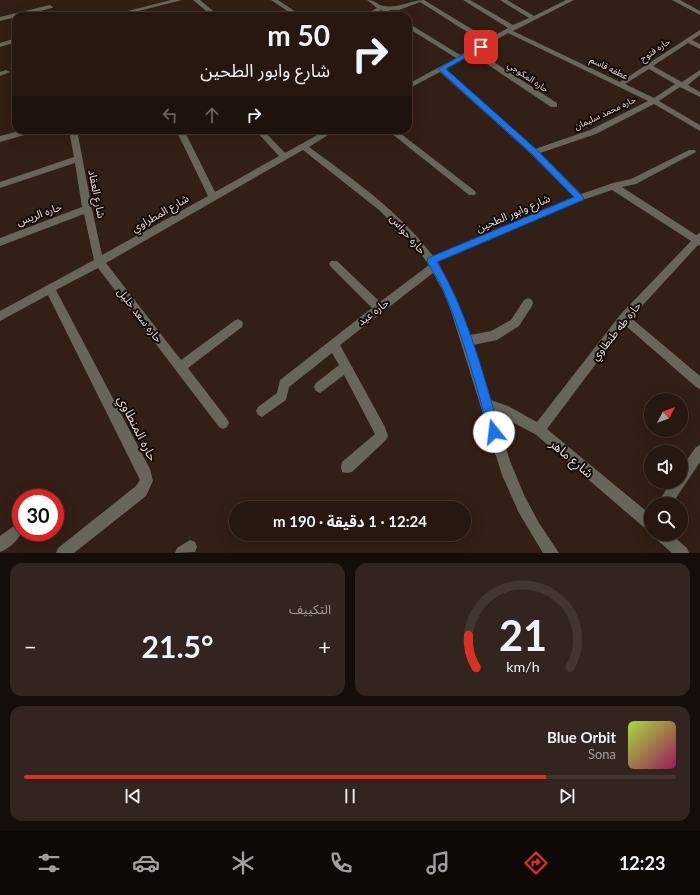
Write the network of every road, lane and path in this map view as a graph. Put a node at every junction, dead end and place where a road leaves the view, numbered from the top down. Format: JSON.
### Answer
{"nodes":[{"id":1,"x":179,"y":0,"type":"edge"},
{"id":2,"x":196,"y":0,"type":"edge"},
{"id":3,"x":274,"y":0,"type":"edge"},
{"id":4,"x":370,"y":0,"type":"edge"},
{"id":5,"x":421,"y":0,"type":"edge"},
{"id":6,"x":466,"y":0,"type":"edge"},
{"id":7,"x":503,"y":0,"type":"edge"},
{"id":8,"x":571,"y":0,"type":"edge"},
{"id":9,"x":675,"y":0,"type":"edge"},
{"id":10,"x":49,"y":3,"type":"edge"},
{"id":11,"x":154,"y":3,"type":"edge"},
{"id":12,"x":381,"y":8,"type":"junction"},
{"id":13,"x":141,"y":9,"type":"junction"},
{"id":14,"x":21,"y":12,"type":"edge"},
{"id":15,"x":128,"y":12,"type":"edge"},
{"id":16,"x":142,"y":12,"type":"edge"},
{"id":17,"x":211,"y":12,"type":"edge"},
{"id":18,"x":293,"y":12,"type":"edge"},
{"id":19,"x":374,"y":12,"type":"edge"},
{"id":20,"x":388,"y":12,"type":"edge"},
{"id":21,"x":700,"y":13,"type":"edge"},
{"id":22,"x":12,"y":15,"type":"edge"},
{"id":23,"x":533,"y":18,"type":"junction"},
{"id":24,"x":0,"y":19,"type":"edge"},
{"id":25,"x":412,"y":27,"type":"edge"},
{"id":26,"x":510,"y":29,"type":"junction"},
{"id":27,"x":700,"y":32,"type":"edge"},
{"id":28,"x":687,"y":40,"type":"junction"},
{"id":29,"x":12,"y":41,"type":"edge"},
{"id":30,"x":488,"y":42,"type":"junction"},
{"id":31,"x":0,"y":45,"type":"edge"},
{"id":32,"x":700,"y":47,"type":"edge"},
{"id":33,"x":474,"y":51,"type":"junction"},
{"id":34,"x":461,"y":58,"type":"junction"},
{"id":35,"x":648,"y":66,"type":"junction"},
{"id":36,"x":442,"y":69,"type":"junction"},
{"id":37,"x":700,"y":72,"type":"edge"},
{"id":38,"x":621,"y":84,"type":"junction"},
{"id":39,"x":682,"y":84,"type":"junction"},
{"id":40,"x":412,"y":85,"type":"edge"},
{"id":41,"x":700,"y":95,"type":"edge"},
{"id":42,"x":654,"y":100,"type":"junction"},
{"id":43,"x":554,"y":105,"type":"dead end"},
{"id":44,"x":700,"y":128,"type":"edge"},
{"id":45,"x":18,"y":134,"type":"edge"},
{"id":46,"x":73,"y":134,"type":"edge"},
{"id":47,"x":182,"y":134,"type":"edge"},
{"id":48,"x":263,"y":134,"type":"edge"},
{"id":49,"x":325,"y":134,"type":"edge"},
{"id":50,"x":396,"y":134,"type":"edge"},
{"id":51,"x":0,"y":139,"type":"edge"},
{"id":52,"x":303,"y":146,"type":"junction"},
{"id":53,"x":534,"y":152,"type":"junction"},
{"id":54,"x":692,"y":152,"type":"dead end"},
{"id":55,"x":284,"y":157,"type":"junction"},
{"id":56,"x":78,"y":159,"type":"junction"},
{"id":57,"x":0,"y":185,"type":"edge"},
{"id":58,"x":613,"y":186,"type":"junction"},
{"id":59,"x":472,"y":193,"type":"dead end"},
{"id":60,"x":213,"y":197,"type":"junction"},
{"id":61,"x":580,"y":198,"type":"junction"},
{"id":62,"x":87,"y":209,"type":"junction"},
{"id":63,"x":699,"y":240,"type":"edge"},
{"id":64,"x":0,"y":242,"type":"edge"},
{"id":65,"x":100,"y":262,"type":"junction"},
{"id":66,"x":433,"y":263,"type":"junction"},
{"id":67,"x":334,"y":264,"type":"dead end"},
{"id":68,"x":50,"y":290,"type":"junction"},
{"id":69,"x":528,"y":303,"type":"dead end"},
{"id":70,"x":379,"y":308,"type":"junction"},
{"id":71,"x":0,"y":316,"type":"edge"},
{"id":72,"x":624,"y":318,"type":"junction"},
{"id":73,"x":238,"y":324,"type":"dead end"},
{"id":74,"x":466,"y":341,"type":"junction"},
{"id":75,"x":334,"y":345,"type":"junction"},
{"id":76,"x":180,"y":367,"type":"junction"},
{"id":77,"x":346,"y":367,"type":"junction"},
{"id":78,"x":700,"y":383,"type":"edge"},
{"id":79,"x":320,"y":387,"type":"dead end"},
{"id":80,"x":486,"y":404,"type":"junction"},
{"id":81,"x":262,"y":411,"type":"dead end"},
{"id":82,"x":223,"y":423,"type":"dead end"},
{"id":83,"x":539,"y":430,"type":"junction"},
{"id":84,"x":700,"y":451,"type":"edge"},
{"id":85,"x":347,"y":467,"type":"dead end"},
{"id":86,"x":688,"y":468,"type":"edge"},
{"id":87,"x":644,"y":517,"type":"edge"},
{"id":88,"x":12,"y":535,"type":"edge"},
{"id":89,"x":669,"y":541,"type":"edge"},
{"id":90,"x":0,"y":545,"type":"edge"},
{"id":91,"x":63,"y":553,"type":"edge"},
{"id":92,"x":552,"y":553,"type":"edge"},
{"id":93,"x":682,"y":553,"type":"edge"}],
"edges":[{"from":1,"to":11,"type":"street"},
{"from":2,"to":17,"type":"street"},
{"from":3,"to":18,"type":"street"},
{"from":4,"to":12,"type":"street"},
{"from":5,"to":12,"type":"street"},
{"from":5,"to":30,"type":"street"},
{"from":6,"to":26,"type":"street","name":"عطفه قاسم"},
{"from":7,"to":23,"type":"street"},
{"from":8,"to":23,"type":"street"},
{"from":9,"to":21,"type":"street"},
{"from":10,"to":14,"type":"street"},
{"from":11,"to":13,"type":"street"},
{"from":12,"to":19,"type":"street"},
{"from":12,"to":20,"type":"street"},
{"from":13,"to":15,"type":"street"},
{"from":13,"to":16,"type":"street"},
{"from":22,"to":24,"type":"street"},
{"from":23,"to":26,"type":"street"},
{"from":25,"to":34,"type":"street"},
{"from":26,"to":30,"type":"street"},
{"from":26,"to":38,"type":"street","name":"عطفه قاسم"},
{"from":27,"to":28,"type":"street","name":"حاره فتوح"},
{"from":28,"to":32,"type":"street"},
{"from":28,"to":35,"type":"street","name":"حاره فتوح"},
{"from":29,"to":31,"type":"street"},
{"from":30,"to":33,"type":"street"},
{"from":33,"to":34,"type":"street"},
{"from":33,"to":43,"type":"street","name":"حاره المكوجي"},
{"from":34,"to":36,"type":"street"},
{"from":35,"to":38,"type":"street","name":"حاره فتوح"},
{"from":35,"to":39,"type":"street"},
{"from":36,"to":40,"type":"street"},
{"from":36,"to":53,"type":"street"},
{"from":37,"to":39,"type":"street","name":"حاره محمد سليمان"},
{"from":38,"to":42,"type":"street","name":"عطفه قاسم"},
{"from":39,"to":41,"type":"street"},
{"from":39,"to":42,"type":"street","name":"حاره محمد سليمان"},
{"from":42,"to":44,"type":"street","name":"عطفه قاسم"},
{"from":42,"to":53,"type":"street","name":"حاره محمد سليمان"},
{"from":45,"to":51,"type":"street"},
{"from":46,"to":56,"type":"street","name":"شارع العقاد"},
{"from":47,"to":60,"type":"street"},
{"from":48,"to":55,"type":"street"},
{"from":49,"to":52,"type":"street","name":"شارع المطراوي"},
{"from":50,"to":59,"type":"street"},
{"from":52,"to":55,"type":"street","name":"شارع المطراوي"},
{"from":52,"to":66,"type":"street","name":"حاره حواس"},
{"from":53,"to":61,"type":"street"},
{"from":54,"to":58,"type":"street","name":"شارع وابور الطحين"},
{"from":55,"to":60,"type":"street","name":"شارع المطراوي"},
{"from":56,"to":57,"type":"street"},
{"from":56,"to":62,"type":"street","name":"شارع العقاد"},
{"from":58,"to":61,"type":"street","name":"شارع وابور الطحين"},
{"from":58,"to":63,"type":"street"},
{"from":60,"to":65,"type":"street","name":"شارع المطراوي"},
{"from":61,"to":66,"type":"street","name":"شارع وابور الطحين"},
{"from":62,"to":64,"type":"street","name":"حاره الريس"},
{"from":62,"to":65,"type":"street","name":"شارع العقاد"},
{"from":63,"to":72,"type":"street","name":"حاره طه طنطاوي"},
{"from":65,"to":68,"type":"street","name":"شارع المطراوي"},
{"from":65,"to":76,"type":"street","name":"حاره سعد خليل"},
{"from":66,"to":70,"type":"street","name":"حاره عيد"},
{"from":66,"to":74,"type":"street","name":"حاره حواس"},
{"from":67,"to":70,"type":"street"},
{"from":68,"to":71,"type":"street","name":"شارع المطراوي"},
{"from":68,"to":91,"type":"street","name":"حاره المنطاوي"},
{"from":69,"to":74,"type":"street"},
{"from":70,"to":75,"type":"street","name":"حاره عيد"},
{"from":72,"to":78,"type":"street"},
{"from":72,"to":83,"type":"street","name":"حاره طه طنطاوي"},
{"from":73,"to":76,"type":"street"},
{"from":74,"to":80,"type":"street","name":"حاره حواس"},
{"from":75,"to":77,"type":"street"},
{"from":75,"to":81,"type":"street","name":"حاره عيد"},
{"from":76,"to":82,"type":"street","name":"حاره سعد خليل"},
{"from":77,"to":79,"type":"street"},
{"from":77,"to":85,"type":"street"},
{"from":80,"to":83,"type":"street","name":"شارع ماهر"},
{"from":80,"to":92,"type":"street","name":"حاره حواس"},
{"from":83,"to":87,"type":"street","name":"شارع ماهر"},
{"from":84,"to":86,"type":"street"},
{"from":88,"to":90,"type":"street"},
{"from":89,"to":93,"type":"street"}]}
